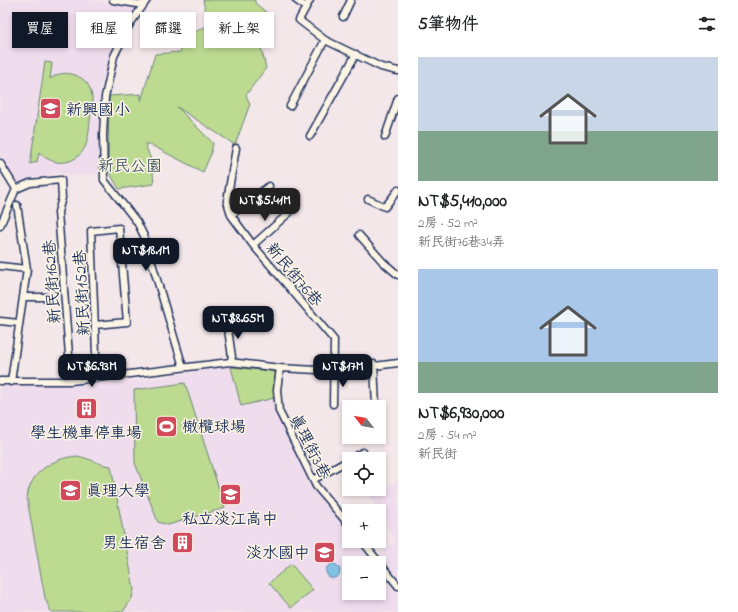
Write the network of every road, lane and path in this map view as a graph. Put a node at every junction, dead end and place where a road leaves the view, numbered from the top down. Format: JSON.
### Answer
{"nodes":[{"id":1,"x":113,"y":0,"type":"edge"},
{"id":2,"x":296,"y":0,"type":"edge"},
{"id":3,"x":310,"y":0,"type":"edge"},
{"id":4,"x":352,"y":0,"type":"edge"},
{"id":5,"x":145,"y":3,"type":"edge"},
{"id":6,"x":306,"y":7,"type":"junction"},
{"id":7,"x":343,"y":17,"type":"dead end"},
{"id":8,"x":325,"y":40,"type":"junction"},
{"id":9,"x":356,"y":54,"type":"junction"},
{"id":10,"x":398,"y":71,"type":"edge"},
{"id":11,"x":398,"y":98,"type":"edge"},
{"id":12,"x":290,"y":106,"type":"dead end"},
{"id":13,"x":397,"y":108,"type":"edge"},
{"id":14,"x":310,"y":136,"type":"dead end"},
{"id":15,"x":385,"y":137,"type":"dead end"},
{"id":16,"x":236,"y":148,"type":"dead end"},
{"id":17,"x":0,"y":163,"type":"edge"},
{"id":18,"x":269,"y":186,"type":"dead end"},
{"id":19,"x":16,"y":189,"type":"junction"},
{"id":20,"x":398,"y":190,"type":"edge"},
{"id":21,"x":368,"y":200,"type":"dead end"},
{"id":22,"x":17,"y":205,"type":"dead end"},
{"id":23,"x":290,"y":212,"type":"dead end"},
{"id":24,"x":231,"y":215,"type":"junction"},
{"id":25,"x":0,"y":226,"type":"edge"},
{"id":26,"x":359,"y":235,"type":"dead end"},
{"id":27,"x":253,"y":245,"type":"junction"},
{"id":28,"x":0,"y":266,"type":"edge"},
{"id":29,"x":27,"y":269,"type":"junction"},
{"id":30,"x":398,"y":275,"type":"edge"},
{"id":31,"x":23,"y":297,"type":"junction"},
{"id":32,"x":45,"y":297,"type":"dead end"},
{"id":33,"x":226,"y":316,"type":"dead end"},
{"id":34,"x":0,"y":321,"type":"edge"},
{"id":35,"x":19,"y":324,"type":"junction"},
{"id":36,"x":95,"y":325,"type":"junction"},
{"id":37,"x":230,"y":362,"type":"junction"},
{"id":38,"x":398,"y":363,"type":"edge"},
{"id":39,"x":374,"y":364,"type":"junction"},
{"id":40,"x":183,"y":367,"type":"junction"},
{"id":41,"x":280,"y":368,"type":"junction"},
{"id":42,"x":335,"y":371,"type":"junction"},
{"id":43,"x":98,"y":378,"type":"junction"},
{"id":44,"x":0,"y":381,"type":"edge"},
{"id":45,"x":71,"y":381,"type":"junction"},
{"id":46,"x":11,"y":382,"type":"junction"},
{"id":47,"x":376,"y":400,"type":"edge"},
{"id":48,"x":333,"y":404,"type":"dead end"},
{"id":49,"x":342,"y":464,"type":"edge"},
{"id":50,"x":313,"y":480,"type":"junction"},
{"id":51,"x":342,"y":517,"type":"edge"},
{"id":52,"x":368,"y":548,"type":"edge"},
{"id":53,"x":398,"y":586,"type":"edge"}],
"edges":[{"from":1,"to":5,"type":"street"},
{"from":2,"to":6,"type":"street"},
{"from":3,"to":6,"type":"street"},
{"from":4,"to":7,"type":"street"},
{"from":5,"to":40,"type":"street"},
{"from":6,"to":8,"type":"street"},
{"from":8,"to":9,"type":"street"},
{"from":8,"to":12,"type":"street"},
{"from":9,"to":10,"type":"street"},
{"from":9,"to":14,"type":"street"},
{"from":11,"to":13,"type":"street"},
{"from":13,"to":15,"type":"street"},
{"from":16,"to":24,"type":"street","name":"新民街76巷"},
{"from":17,"to":19,"type":"street"},
{"from":18,"to":24,"type":"street"},
{"from":19,"to":25,"type":"street"},
{"from":19,"to":45,"type":"street","name":"新民街162巷"},
{"from":20,"to":21,"type":"street"},
{"from":22,"to":29,"type":"street"},
{"from":23,"to":27,"type":"street"},
{"from":24,"to":27,"type":"street","name":"新民街76巷"},
{"from":26,"to":30,"type":"street"},
{"from":27,"to":42,"type":"street","name":"新民街76巷"},
{"from":28,"to":29,"type":"street"},
{"from":29,"to":31,"type":"street"},
{"from":31,"to":32,"type":"street"},
{"from":31,"to":35,"type":"street"},
{"from":33,"to":37,"type":"street"},
{"from":34,"to":35,"type":"street"},
{"from":35,"to":46,"type":"street"},
{"from":36,"to":36,"type":"street","name":"新民街152巷"},
{"from":36,"to":43,"type":"street","name":"新民街152巷"},
{"from":37,"to":40,"type":"street"},
{"from":37,"to":41,"type":"street"},
{"from":38,"to":39,"type":"street"},
{"from":39,"to":42,"type":"street"},
{"from":39,"to":47,"type":"street"},
{"from":40,"to":43,"type":"street"},
{"from":41,"to":42,"type":"street"},
{"from":41,"to":50,"type":"street","name":"真理街3巷"},
{"from":42,"to":48,"type":"street","name":"新民街76巷"},
{"from":43,"to":45,"type":"street"},
{"from":44,"to":46,"type":"street"},
{"from":45,"to":46,"type":"street"},
{"from":49,"to":50,"type":"street"},
{"from":50,"to":51,"type":"street","name":"真理街3巷"},
{"from":52,"to":53,"type":"street"}]}
